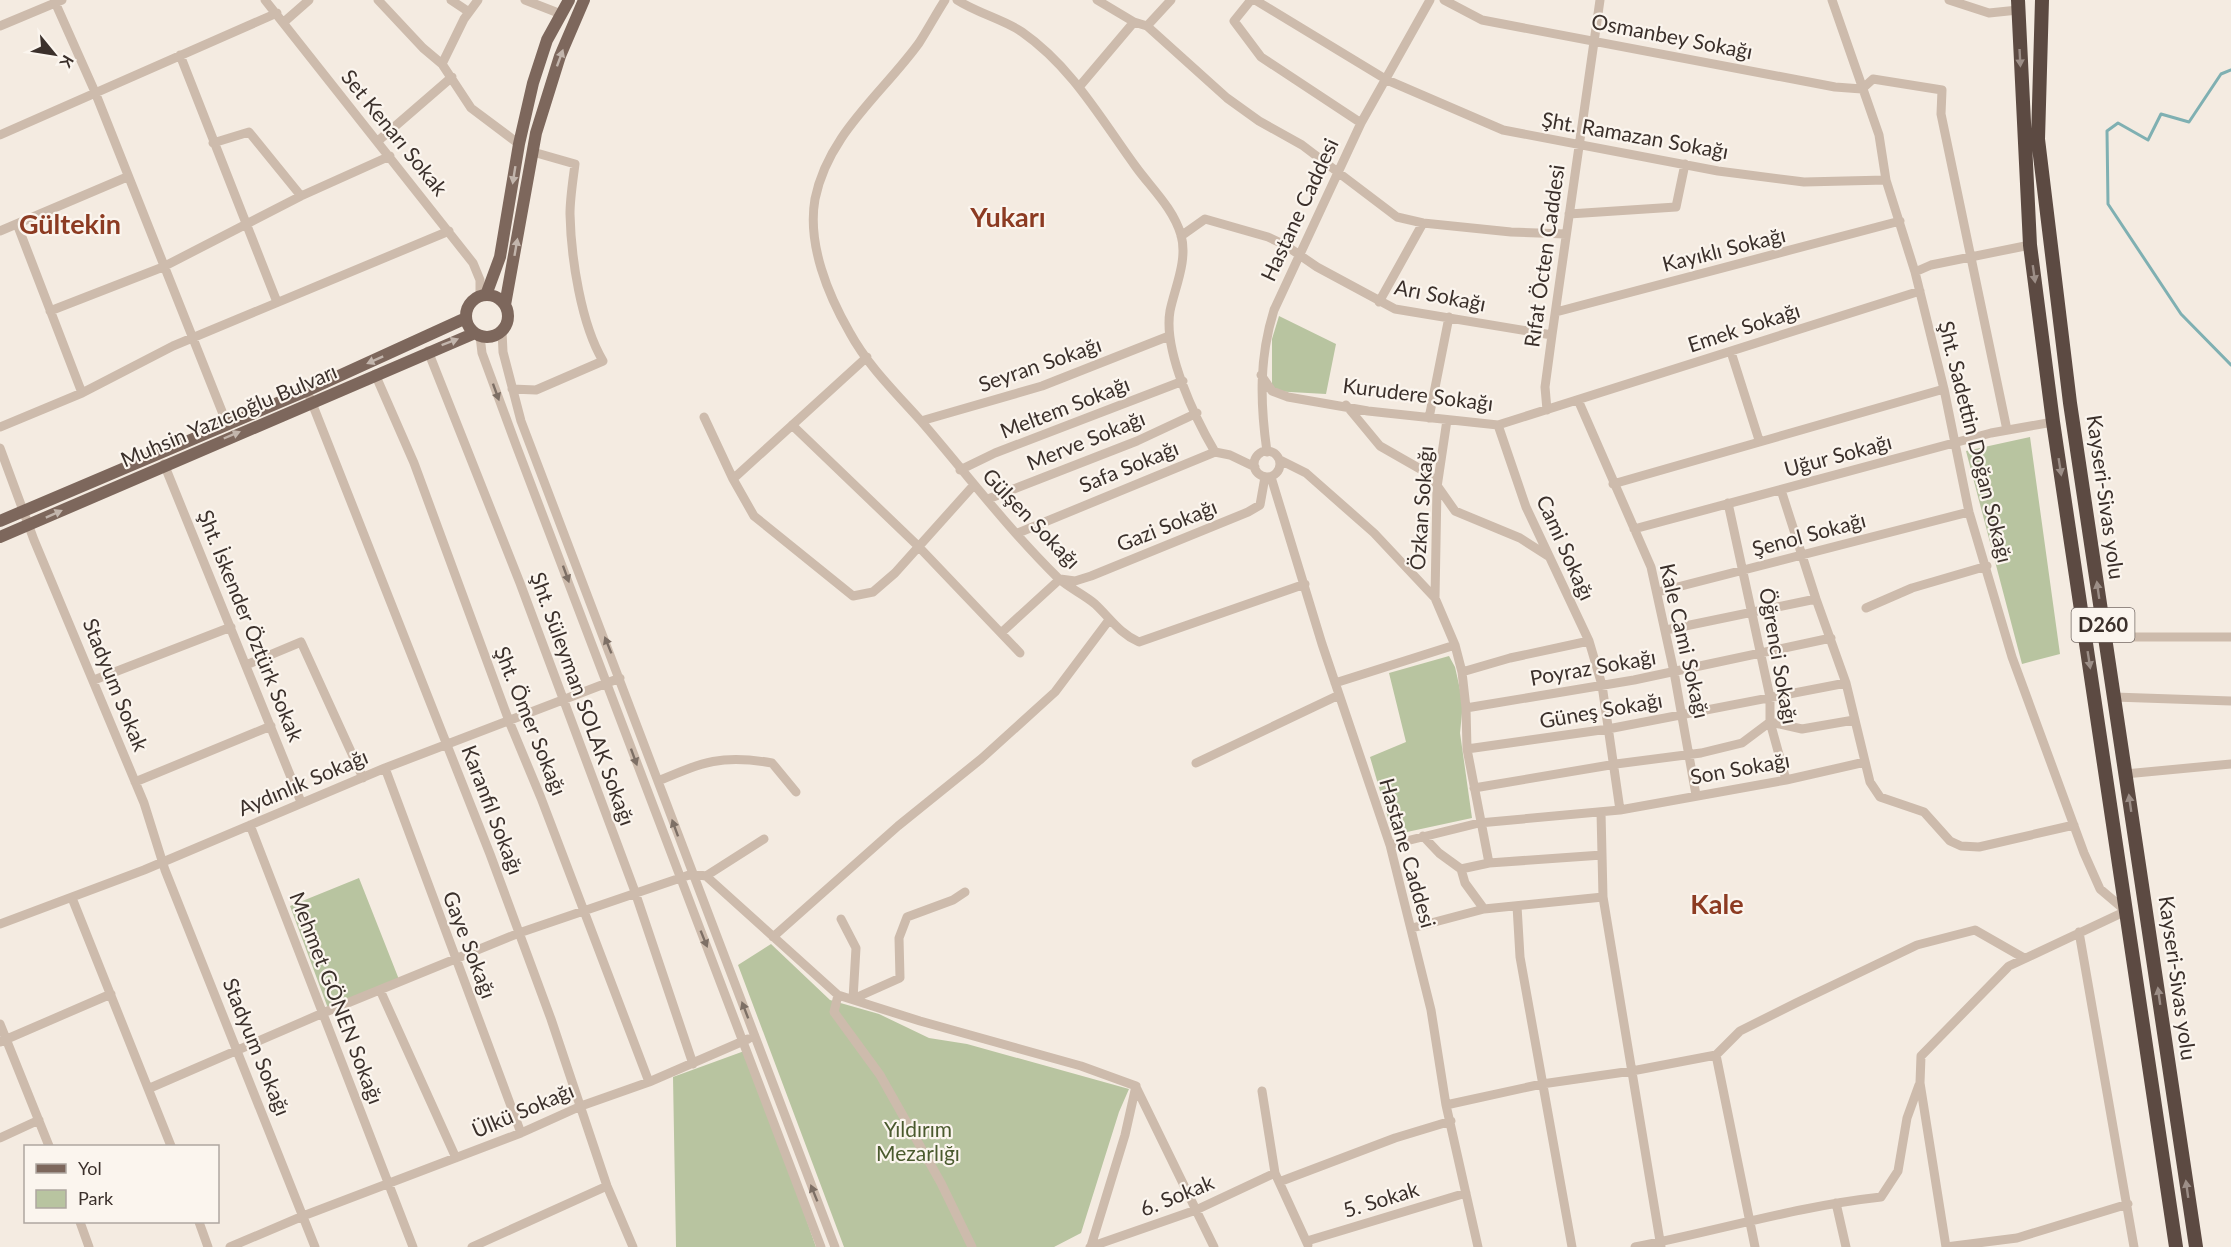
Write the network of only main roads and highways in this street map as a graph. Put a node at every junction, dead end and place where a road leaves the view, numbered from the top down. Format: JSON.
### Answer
{"nodes":[{"id":1,"x":569,"y":0,"type":"edge"},
{"id":2,"x":584,"y":0,"type":"edge"},
{"id":3,"x":2042,"y":0,"type":"edge"},
{"id":4,"x":2018,"y":5,"type":"edge"},
{"id":5,"x":483,"y":296,"type":"junction"},
{"id":6,"x":505,"y":305,"type":"junction"},
{"id":7,"x":466,"y":318,"type":"junction"},
{"id":8,"x":477,"y":334,"type":"junction"},
{"id":9,"x":309,"y":396,"type":"junction"},
{"id":10,"x":0,"y":521,"type":"edge"},
{"id":11,"x":0,"y":537,"type":"edge"},
{"id":12,"x":2176,"y":1247,"type":"edge"},
{"id":13,"x":2196,"y":1247,"type":"edge"}],
"edges":[{"from":1,"to":5,"type":"main road","one_way":true},
{"from":6,"to":2,"type":"main road","one_way":true},
{"from":13,"to":3,"type":"highway","name":"Kayseri-Sivas yolu","number":"D260","one_way":true},
{"from":4,"to":12,"type":"highway","name":"Kayseri-Sivas yolu","number":"D260","one_way":true},
{"from":5,"to":6,"type":"main road"},
{"from":5,"to":7,"type":"main road"},
{"from":6,"to":8,"type":"main road"},
{"from":7,"to":8,"type":"main road"},
{"from":7,"to":9,"type":"main road","name":"Muhsin Yazıcıoğlu Bulvarı","one_way":true},
{"from":9,"to":8,"type":"main road","name":"Muhsin Yazıcıoğlu Bulvarı","one_way":true},
{"from":9,"to":10,"type":"main road","name":"Muhsin Yazıcıoğlu Bulvarı"},
{"from":11,"to":9,"type":"main road","name":"Muhsin Yazıcıoğlu Bulvarı","one_way":true}]}
